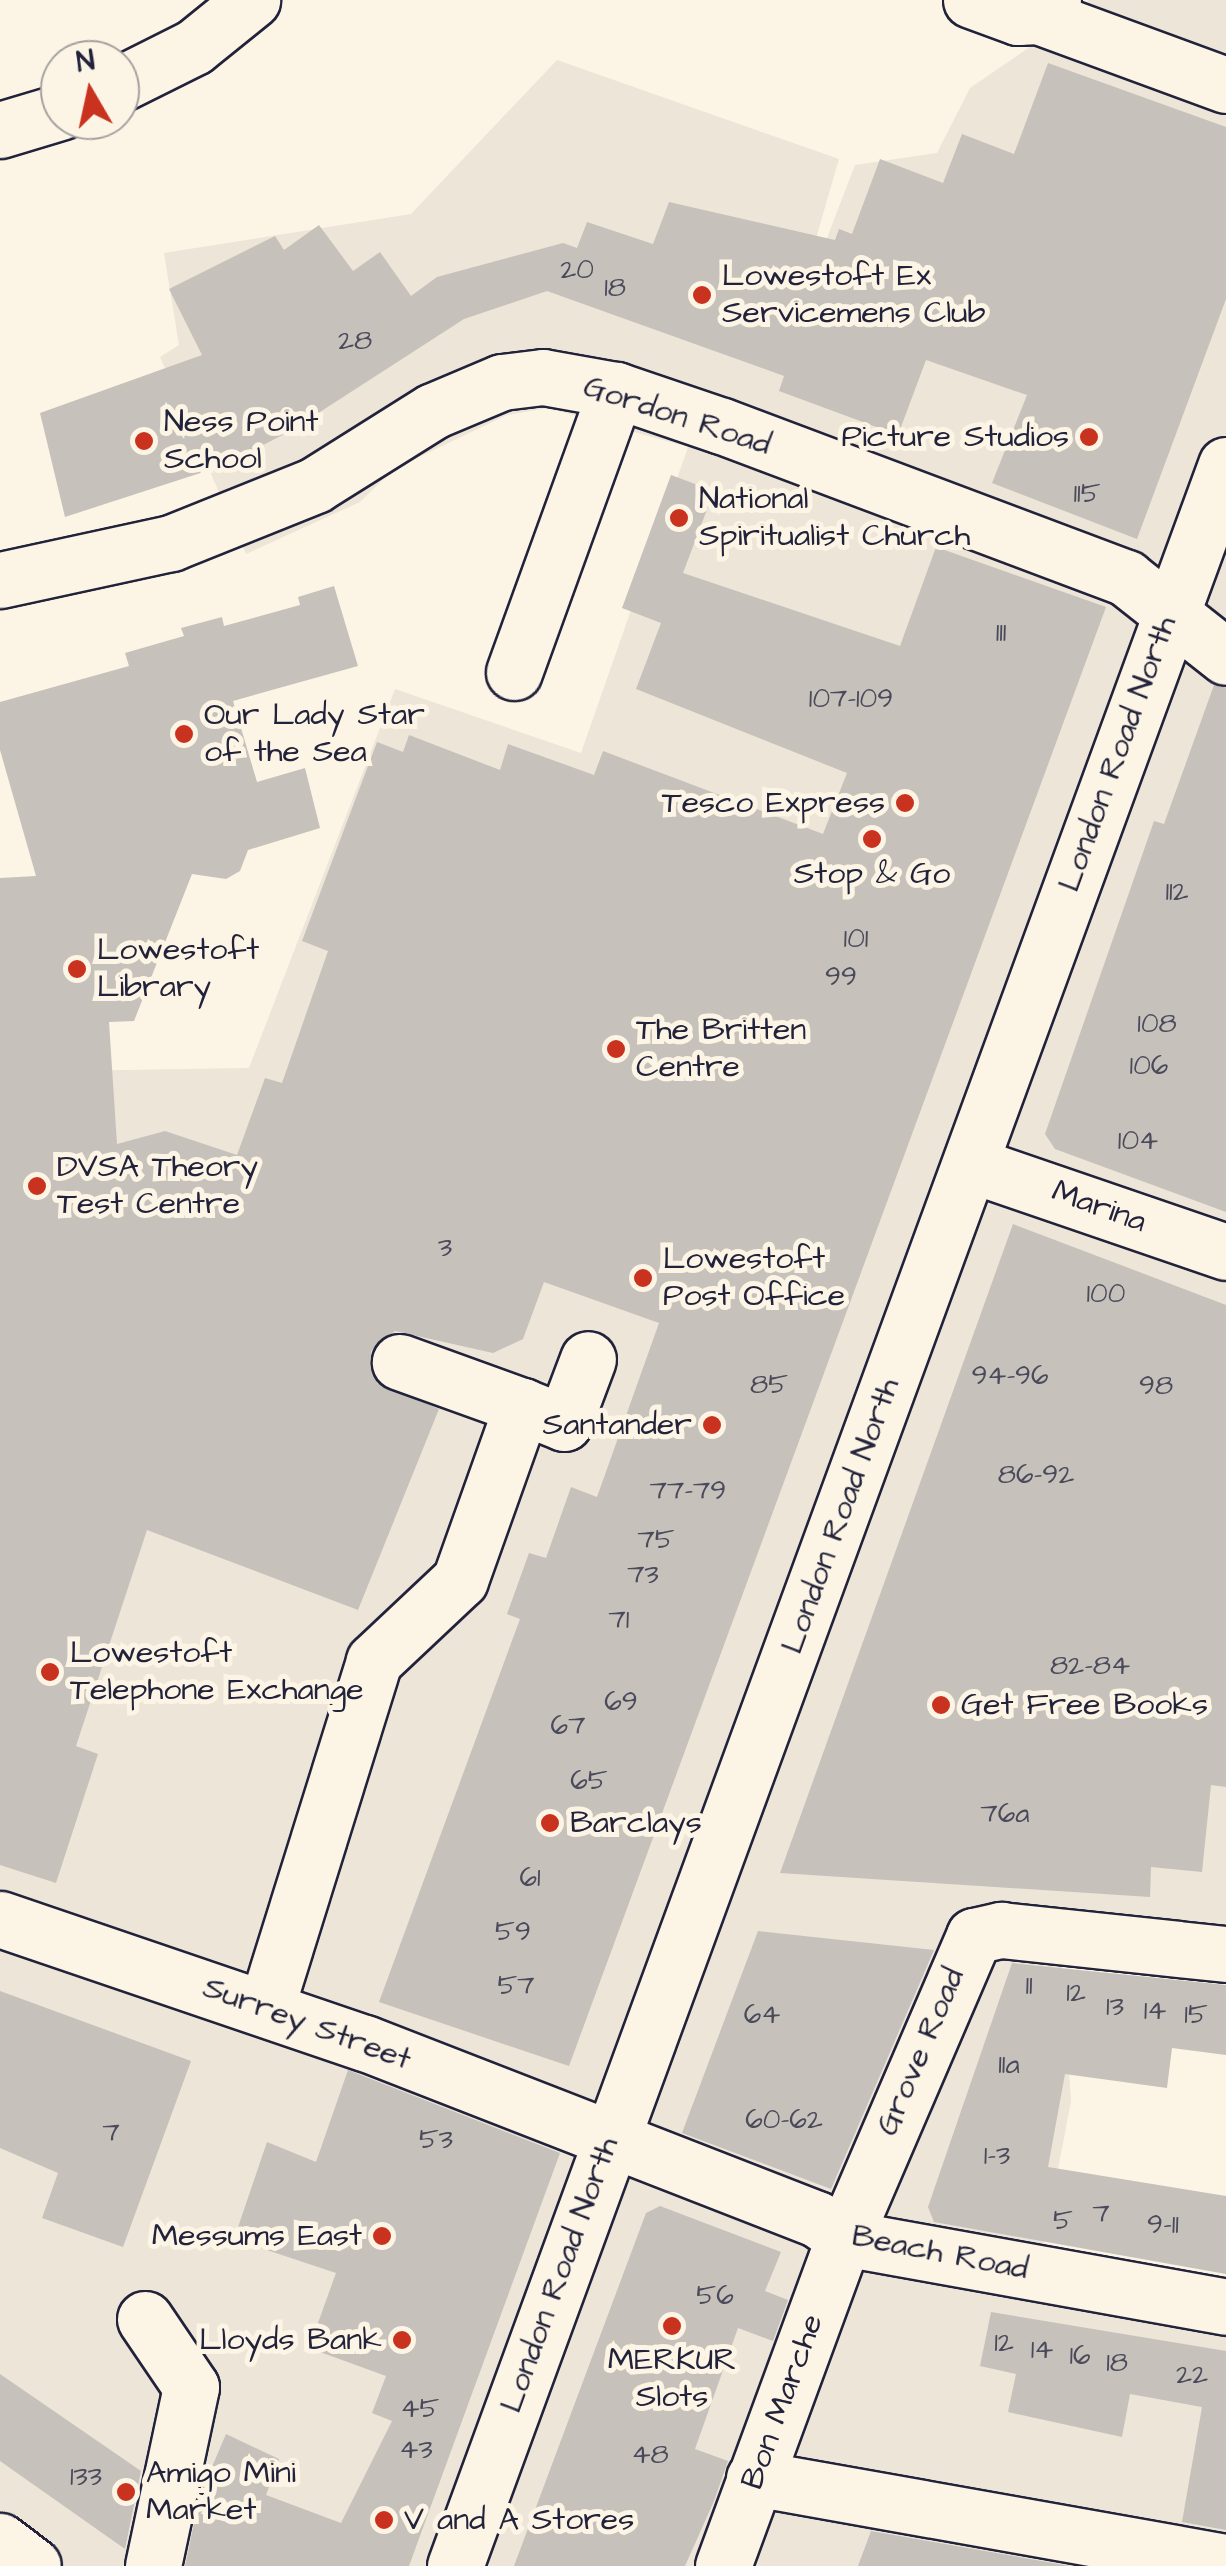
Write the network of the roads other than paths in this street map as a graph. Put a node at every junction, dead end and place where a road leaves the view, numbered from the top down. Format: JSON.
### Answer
{"nodes":[{"id":1,"x":252,"y":0,"type":"edge"},
{"id":2,"x":971,"y":0,"type":"edge"},
{"id":3,"x":1046,"y":8,"type":"edge"},
{"id":4,"x":140,"y":74,"type":"edge"},
{"id":5,"x":1226,"y":85,"type":"edge"},
{"id":6,"x":40,"y":118,"type":"edge"},
{"id":7,"x":0,"y":130,"type":"edge"},
{"id":8,"x":616,"y":390,"type":"junction"},
{"id":9,"x":1226,"y":465,"type":"edge"},
{"id":10,"x":0,"y":580,"type":"edge"},
{"id":11,"x":1170,"y":607,"type":"junction"},
{"id":12,"x":1226,"y":657,"type":"edge"},
{"id":13,"x":514,"y":672,"type":"dead end"},
{"id":14,"x":972,"y":1165,"type":"junction"},
{"id":15,"x":1226,"y":1252,"type":"edge"},
{"id":16,"x":588,"y":1359,"type":"dead end"},
{"id":17,"x":400,"y":1362,"type":"dead end"},
{"id":18,"x":522,"y":1406,"type":"junction"},
{"id":19,"x":0,"y":1919,"type":"edge"},
{"id":20,"x":1226,"y":1954,"type":"edge"},
{"id":21,"x":266,"y":2008,"type":"junction"},
{"id":22,"x":610,"y":2140,"type":"junction"},
{"id":23,"x":844,"y":2238,"type":"junction"},
{"id":24,"x":1226,"y":2307,"type":"edge"},
{"id":25,"x":145,"y":2320,"type":"dead end"},
{"id":26,"x":754,"y":2478,"type":"junction"},
{"id":27,"x":0,"y":2541,"type":"edge"},
{"id":28,"x":1226,"y":2562,"type":"edge"},
{"id":29,"x":33,"y":2566,"type":"edge"},
{"id":30,"x":153,"y":2566,"type":"edge"},
{"id":31,"x":455,"y":2566,"type":"edge"},
{"id":32,"x":724,"y":2566,"type":"edge"}],
"edges":[{"from":1,"to":4,"type":"street"},
{"from":2,"to":3,"type":"street"},
{"from":3,"to":5,"type":"street"},
{"from":6,"to":7,"type":"street"},
{"from":8,"to":10,"type":"street","name":"Gordon Road"},
{"from":8,"to":11,"type":"street","name":"Gordon Road"},
{"from":8,"to":13,"type":"street"},
{"from":9,"to":11,"type":"street","name":"London Road North"},
{"from":11,"to":12,"type":"street","name":"Gordon Road"},
{"from":11,"to":14,"type":"street","name":"London Road North"},
{"from":14,"to":15,"type":"street","name":"Marina"},
{"from":14,"to":22,"type":"street","name":"London Road North"},
{"from":16,"to":18,"type":"street"},
{"from":17,"to":18,"type":"street"},
{"from":18,"to":21,"type":"street"},
{"from":19,"to":21,"type":"street","name":"Surrey Street"},
{"from":20,"to":23,"type":"street","name":"Grove Road"},
{"from":21,"to":22,"type":"street","name":"Surrey Street"},
{"from":22,"to":23,"type":"street","name":"Beach Road"},
{"from":22,"to":31,"type":"street","name":"London Road North"},
{"from":23,"to":24,"type":"street","name":"Beach Road"},
{"from":23,"to":26,"type":"street","name":"Bon Marche"},
{"from":25,"to":30,"type":"street"},
{"from":26,"to":28,"type":"street"},
{"from":26,"to":32,"type":"street","name":"Bon Marche"},
{"from":27,"to":29,"type":"street"}]}
